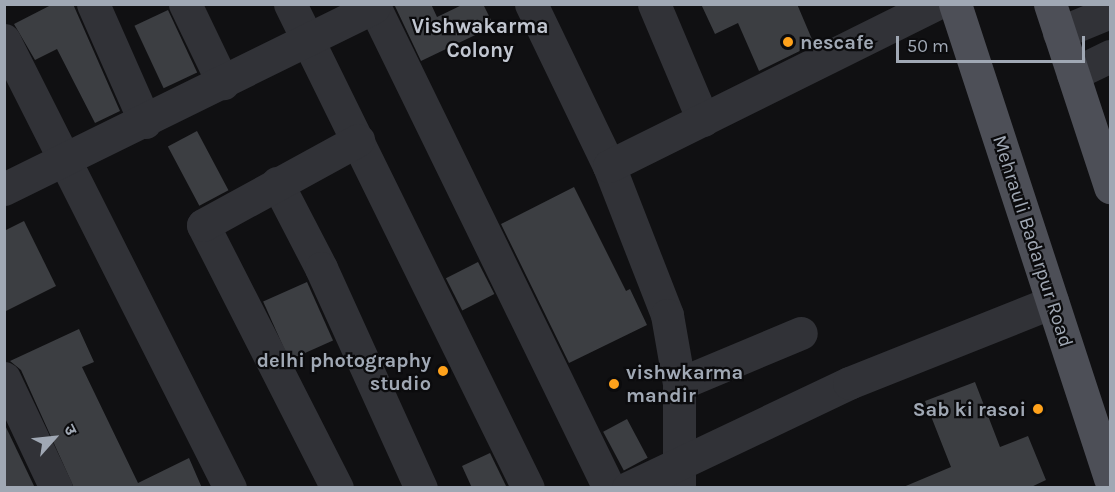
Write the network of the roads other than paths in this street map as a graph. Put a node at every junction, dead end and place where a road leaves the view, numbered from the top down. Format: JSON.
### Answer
{"nodes":[{"id":1,"x":93,"y":4,"type":"edge"},
{"id":2,"x":185,"y":4,"type":"edge"},
{"id":3,"x":290,"y":4,"type":"edge"},
{"id":4,"x":531,"y":4,"type":"edge"},
{"id":5,"x":654,"y":4,"type":"edge"},
{"id":6,"x":936,"y":4,"type":"edge"},
{"id":7,"x":955,"y":4,"type":"edge"},
{"id":8,"x":374,"y":6,"type":"edge"},
{"id":9,"x":1110,"y":12,"type":"edge"},
{"id":10,"x":1054,"y":19,"type":"edge"},
{"id":11,"x":4,"y":40,"type":"edge"},
{"id":12,"x":307,"y":42,"type":"junction"},
{"id":13,"x":1110,"y":56,"type":"edge"},
{"id":14,"x":1073,"y":74,"type":"junction"},
{"id":15,"x":223,"y":83,"type":"junction"},
{"id":16,"x":703,"y":120,"type":"junction"},
{"id":17,"x":145,"y":122,"type":"junction"},
{"id":18,"x":358,"y":140,"type":"junction"},
{"id":19,"x":69,"y":160,"type":"junction"},
{"id":20,"x":609,"y":166,"type":"junction"},
{"id":21,"x":277,"y":183,"type":"junction"},
{"id":22,"x":1110,"y":187,"type":"edge"},
{"id":23,"x":4,"y":189,"type":"edge"},
{"id":24,"x":1053,"y":302,"type":"junction"},
{"id":25,"x":801,"y":333,"type":"dead end"},
{"id":26,"x":4,"y":378,"type":"edge"},
{"id":27,"x":679,"y":384,"type":"junction"},
{"id":28,"x":678,"y":474,"type":"edge"},
{"id":29,"x":1110,"y":478,"type":"edge"},
{"id":30,"x":56,"y":488,"type":"edge"},
{"id":31,"x":230,"y":488,"type":"edge"},
{"id":32,"x":337,"y":488,"type":"edge"},
{"id":33,"x":421,"y":488,"type":"edge"},
{"id":34,"x":528,"y":488,"type":"edge"},
{"id":35,"x":609,"y":488,"type":"edge"},
{"id":36,"x":627,"y":488,"type":"edge"}],
"edges":[{"from":1,"to":17,"type":"street"},
{"from":2,"to":15,"type":"street"},
{"from":3,"to":12,"type":"street"},
{"from":4,"to":20,"type":"street"},
{"from":5,"to":16,"type":"street"},
{"from":6,"to":16,"type":"street"},
{"from":7,"to":24,"type":"main road","name":"Mehrauli Badarpur Road"},
{"from":8,"to":12,"type":"street"},
{"from":8,"to":35,"type":"street"},
{"from":9,"to":10,"type":"street"},
{"from":10,"to":14,"type":"main road"},
{"from":11,"to":19,"type":"street"},
{"from":12,"to":15,"type":"street"},
{"from":12,"to":18,"type":"street"},
{"from":13,"to":14,"type":"street"},
{"from":14,"to":22,"type":"main road"},
{"from":15,"to":17,"type":"street"},
{"from":16,"to":20,"type":"street"},
{"from":17,"to":19,"type":"street"},
{"from":18,"to":21,"type":"street"},
{"from":18,"to":34,"type":"street"},
{"from":19,"to":23,"type":"street"},
{"from":19,"to":31,"type":"street"},
{"from":20,"to":27,"type":"street"},
{"from":21,"to":32,"type":"street"},
{"from":21,"to":33,"type":"street"},
{"from":24,"to":28,"type":"street"},
{"from":24,"to":29,"type":"main road","name":"Mehrauli Badarpur Road"},
{"from":25,"to":27,"type":"street"},
{"from":26,"to":30,"type":"street"},
{"from":27,"to":28,"type":"street"},
{"from":28,"to":36,"type":"street"}]}
